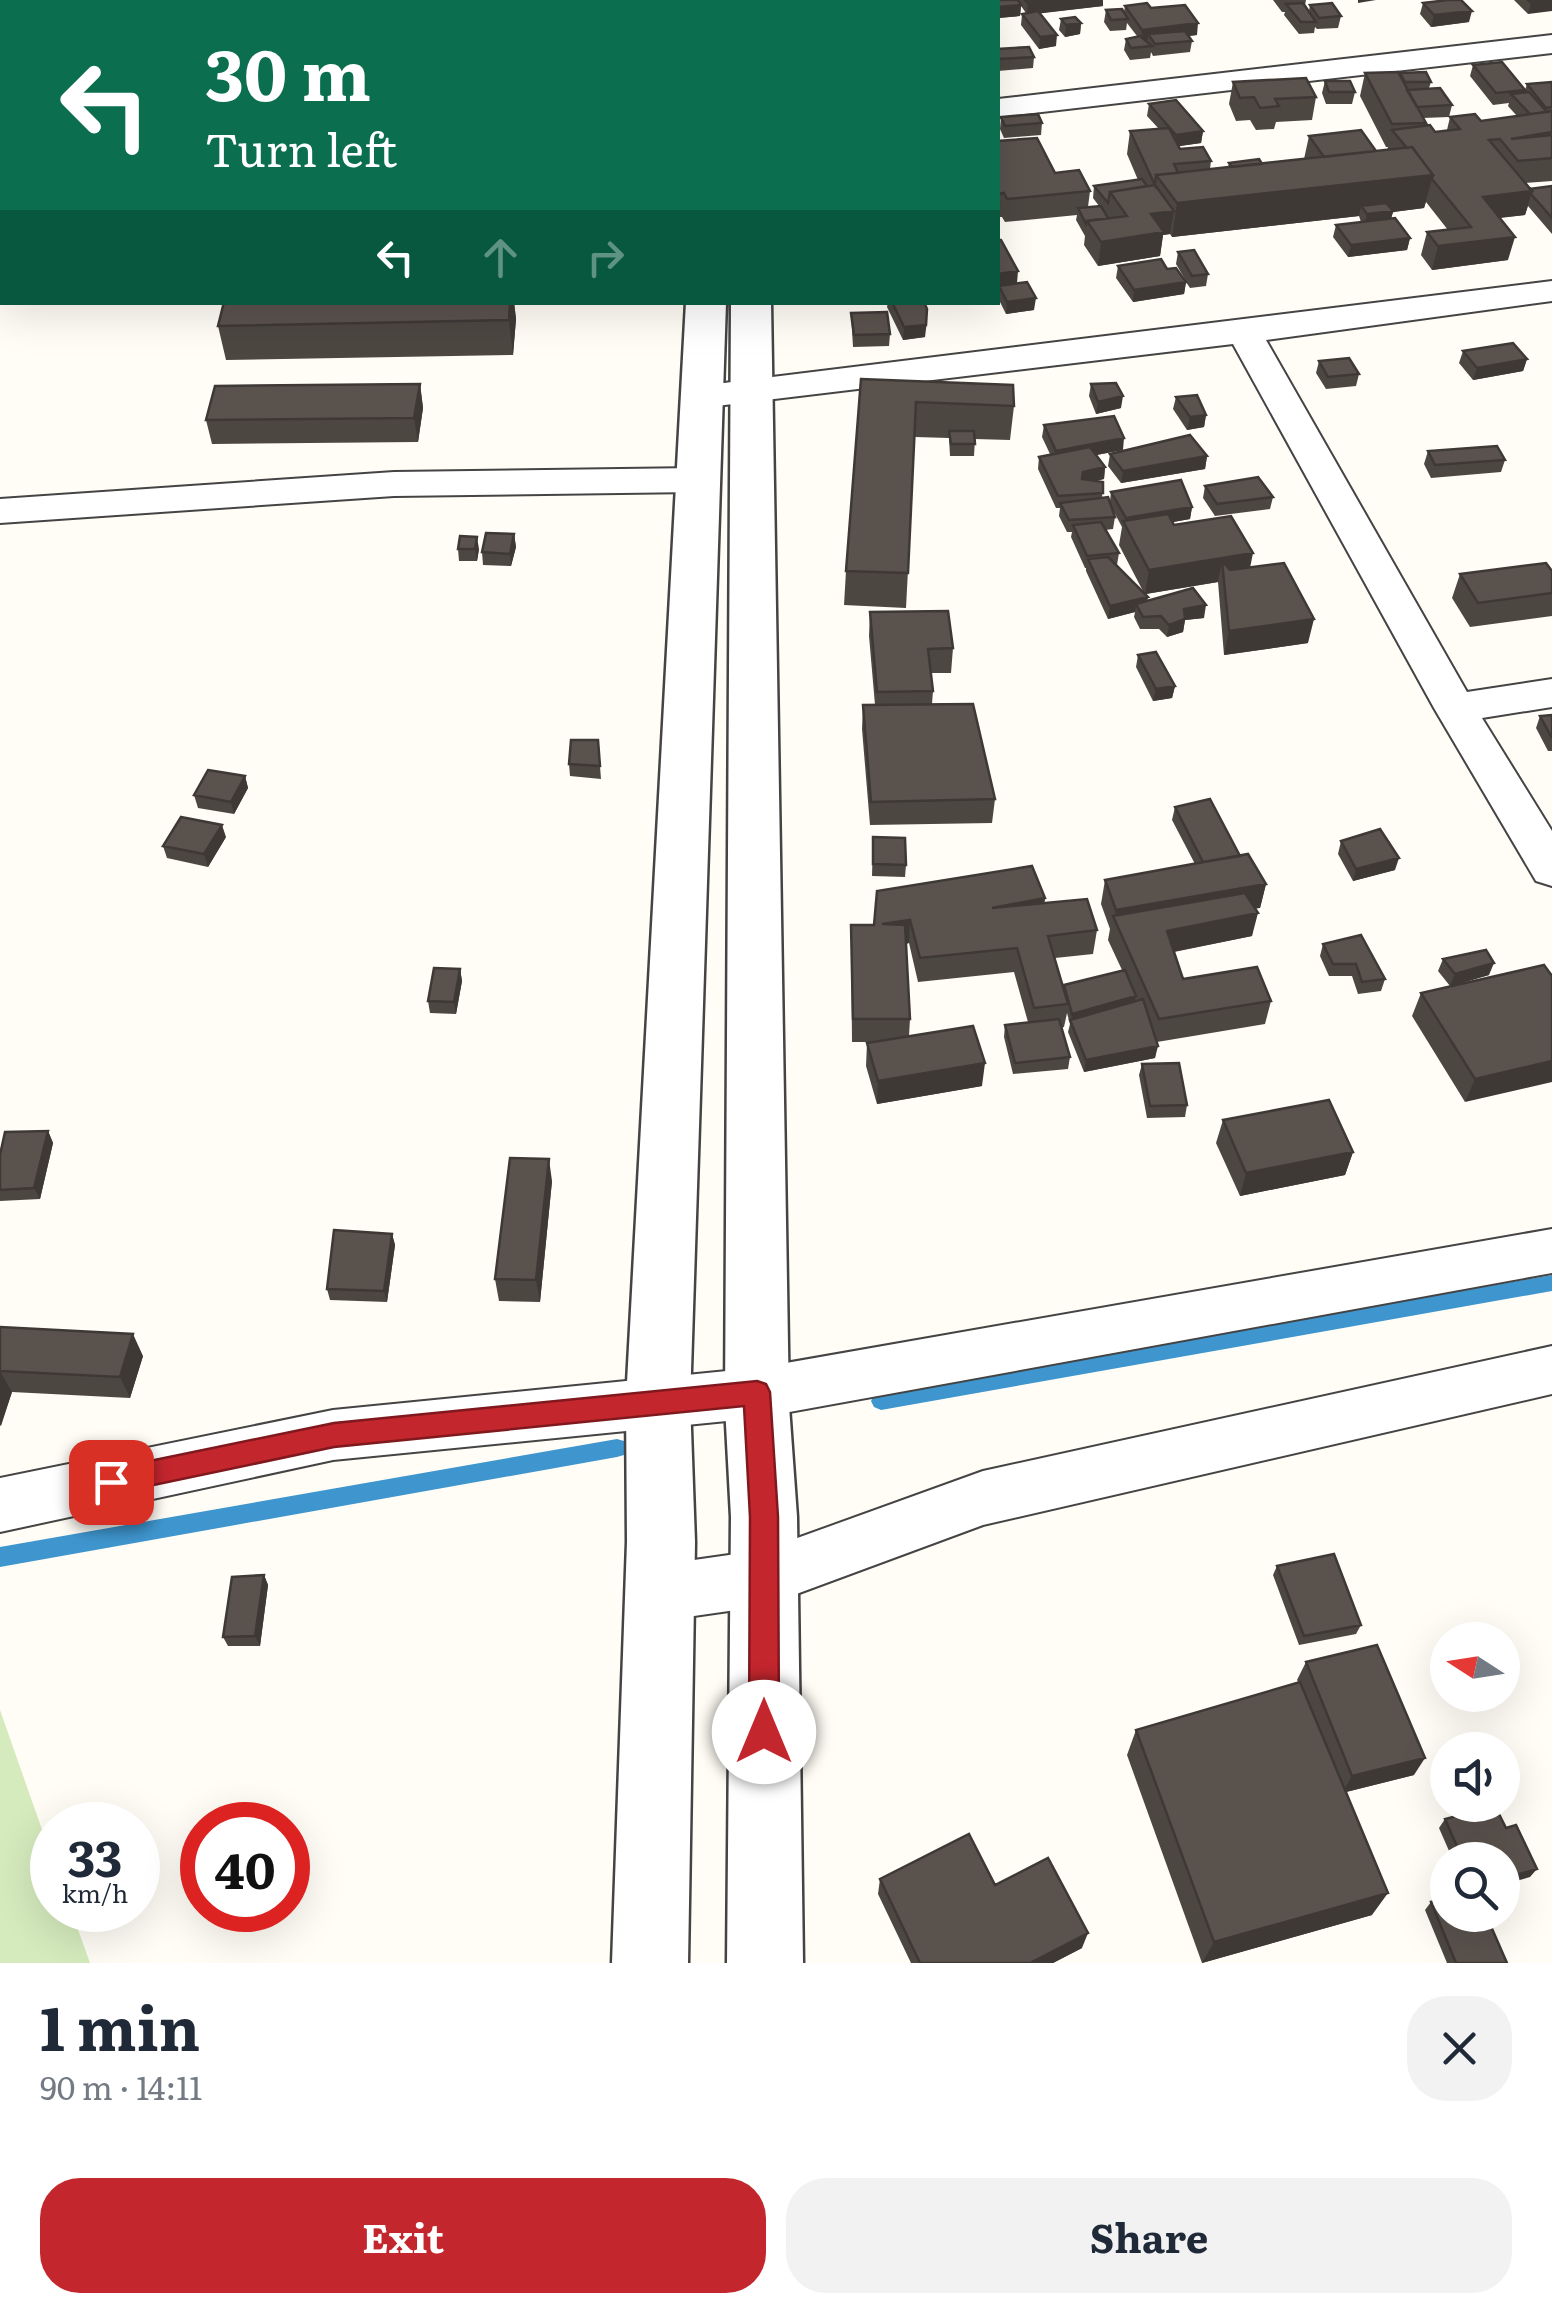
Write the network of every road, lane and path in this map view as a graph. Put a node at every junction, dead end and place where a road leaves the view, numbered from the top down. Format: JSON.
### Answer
{"nodes":[{"id":1,"x":1552,"y":44,"type":"edge"},
{"id":2,"x":1000,"y":108,"type":"edge"},
{"id":3,"x":1552,"y":290,"type":"edge"},
{"id":4,"x":707,"y":305,"type":"edge"},
{"id":5,"x":750,"y":305,"type":"edge"},
{"id":6,"x":1244,"y":332,"type":"junction"},
{"id":7,"x":725,"y":395,"type":"junction"},
{"id":8,"x":696,"y":480,"type":"junction"},
{"id":9,"x":0,"y":511,"type":"edge"},
{"id":10,"x":1552,"y":694,"type":"edge"},
{"id":11,"x":1455,"y":708,"type":"junction"},
{"id":12,"x":1552,"y":869,"type":"edge"},
{"id":13,"x":1552,"y":1251,"type":"edge"},
{"id":14,"x":1552,"y":1370,"type":"edge"},
{"id":15,"x":757,"y":1392,"type":"junction"},
{"id":16,"x":658,"y":1402,"type":"junction"},
{"id":17,"x":0,"y":1505,"type":"edge"},
{"id":18,"x":764,"y":1578,"type":"junction"},
{"id":19,"x":659,"y":1593,"type":"junction"},
{"id":20,"x":650,"y":1963,"type":"edge"},
{"id":21,"x":765,"y":1963,"type":"edge"}],
"edges":[{"from":1,"to":2,"type":"street"},
{"from":3,"to":6,"type":"street"},
{"from":4,"to":7,"type":"street"},
{"from":5,"to":7,"type":"street"},
{"from":6,"to":7,"type":"street"},
{"from":6,"to":11,"type":"street"},
{"from":7,"to":8,"type":"street"},
{"from":7,"to":15,"type":"street"},
{"from":8,"to":9,"type":"street"},
{"from":8,"to":16,"type":"street"},
{"from":10,"to":11,"type":"street"},
{"from":11,"to":12,"type":"street"},
{"from":13,"to":15,"type":"street"},
{"from":14,"to":18,"type":"street"},
{"from":15,"to":16,"type":"street"},
{"from":15,"to":18,"type":"street"},
{"from":16,"to":17,"type":"street"},
{"from":16,"to":19,"type":"street"},
{"from":18,"to":19,"type":"street"},
{"from":18,"to":21,"type":"street"},
{"from":19,"to":20,"type":"street"}]}
